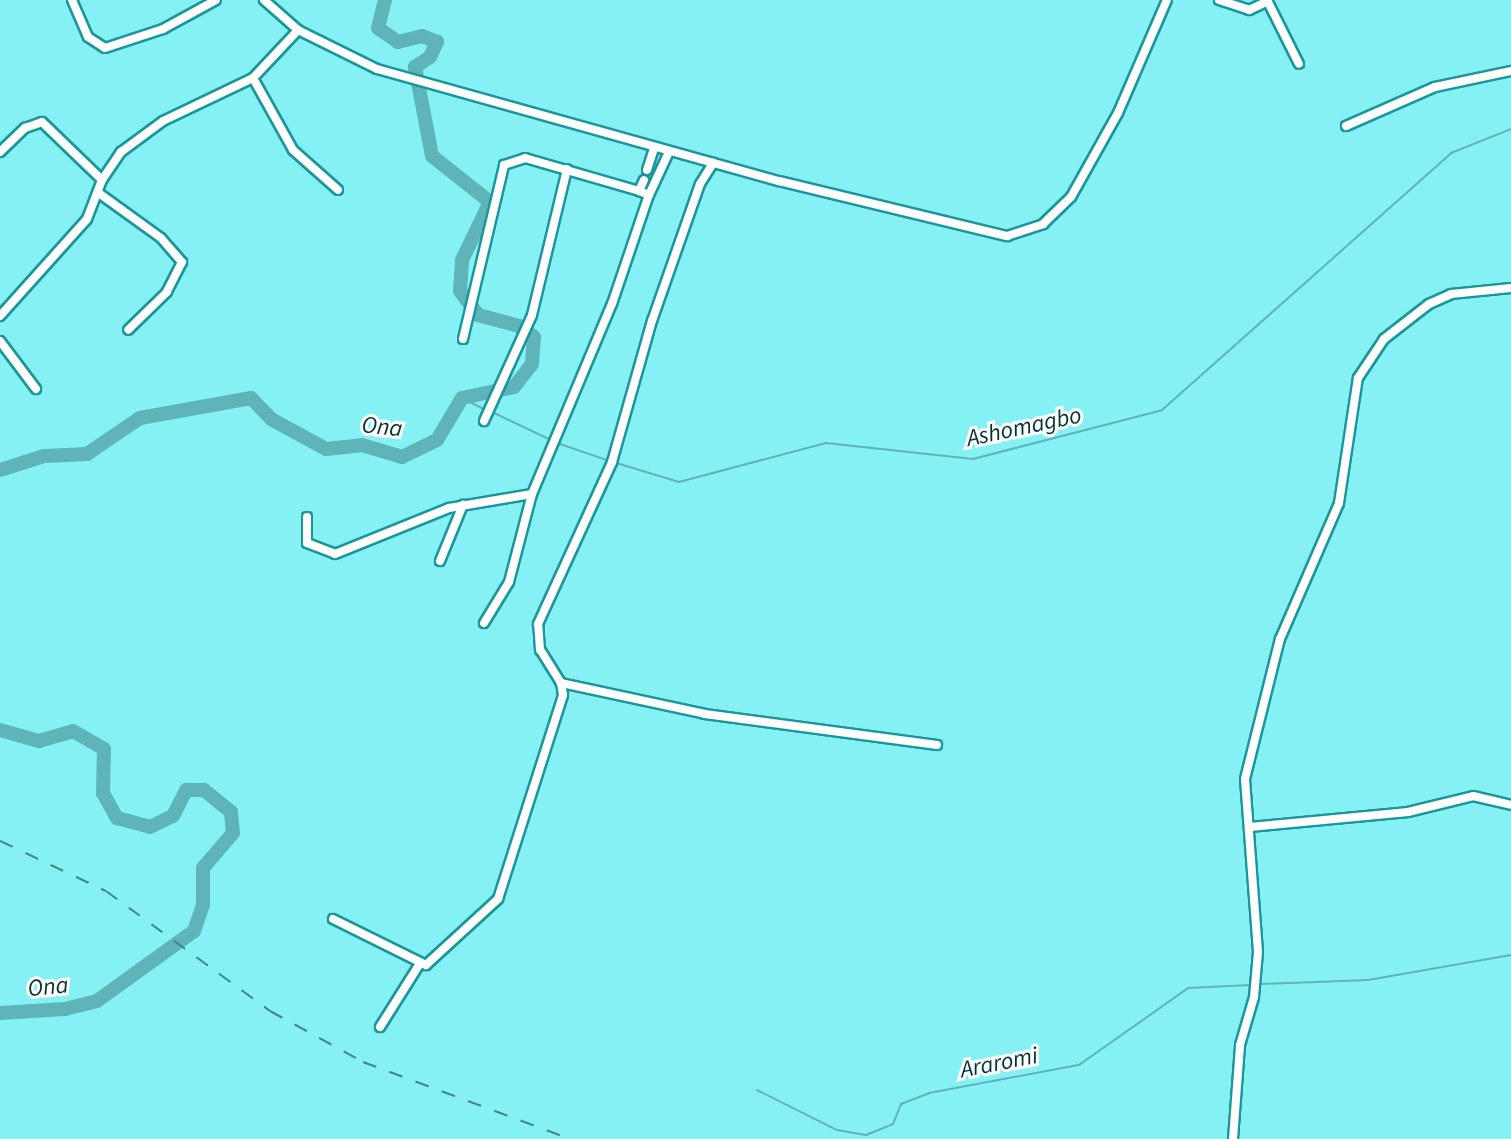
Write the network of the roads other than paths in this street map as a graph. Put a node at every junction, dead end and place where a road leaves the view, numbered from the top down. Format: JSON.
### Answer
{"nodes":[{"id":1,"x":72,"y":0,"type":"edge"},
{"id":2,"x":216,"y":0,"type":"edge"},
{"id":3,"x":264,"y":0,"type":"edge"},
{"id":4,"x":1167,"y":0,"type":"edge"},
{"id":5,"x":1219,"y":0,"type":"edge"},
{"id":6,"x":1268,"y":1,"type":"edge"},
{"id":7,"x":298,"y":30,"type":"junction"},
{"id":8,"x":1299,"y":64,"type":"dead end"},
{"id":9,"x":1511,"y":71,"type":"edge"},
{"id":10,"x":253,"y":78,"type":"junction"},
{"id":11,"x":1346,"y":126,"type":"dead end"},
{"id":12,"x":654,"y":148,"type":"junction"},
{"id":13,"x":0,"y":152,"type":"edge"},
{"id":14,"x":669,"y":152,"type":"junction"},
{"id":15,"x":713,"y":163,"type":"junction"},
{"id":16,"x":567,"y":169,"type":"junction"},
{"id":17,"x":647,"y":170,"type":"dead end"},
{"id":18,"x":102,"y":180,"type":"junction"},
{"id":19,"x":644,"y":180,"type":"dead end"},
{"id":20,"x":338,"y":190,"type":"dead end"},
{"id":21,"x":639,"y":191,"type":"junction"},
{"id":22,"x":100,"y":194,"type":"junction"},
{"id":23,"x":649,"y":195,"type":"junction"},
{"id":24,"x":1511,"y":288,"type":"edge"},
{"id":25,"x":3,"y":305,"type":"edge"},
{"id":26,"x":0,"y":316,"type":"edge"},
{"id":27,"x":128,"y":330,"type":"dead end"},
{"id":28,"x":463,"y":339,"type":"dead end"},
{"id":29,"x":0,"y":341,"type":"edge"},
{"id":30,"x":36,"y":389,"type":"dead end"},
{"id":31,"x":484,"y":421,"type":"dead end"},
{"id":32,"x":532,"y":494,"type":"junction"},
{"id":33,"x":463,"y":505,"type":"junction"},
{"id":34,"x":307,"y":517,"type":"dead end"},
{"id":35,"x":440,"y":561,"type":"dead end"},
{"id":36,"x":484,"y":623,"type":"dead end"},
{"id":37,"x":561,"y":683,"type":"junction"},
{"id":38,"x":937,"y":745,"type":"dead end"},
{"id":39,"x":1511,"y":805,"type":"edge"},
{"id":40,"x":1250,"y":827,"type":"junction"},
{"id":41,"x":333,"y":919,"type":"dead end"},
{"id":42,"x":419,"y":965,"type":"junction"},
{"id":43,"x":380,"y":1027,"type":"dead end"},
{"id":44,"x":1233,"y":1139,"type":"edge"}],
"edges":[{"from":1,"to":2,"type":"street"},
{"from":3,"to":7,"type":"street"},
{"from":4,"to":15,"type":"street"},
{"from":5,"to":6,"type":"street"},
{"from":6,"to":8,"type":"street"},
{"from":7,"to":10,"type":"street"},
{"from":7,"to":12,"type":"street"},
{"from":9,"to":11,"type":"street"},
{"from":10,"to":18,"type":"street"},
{"from":10,"to":20,"type":"street"},
{"from":12,"to":14,"type":"street"},
{"from":12,"to":17,"type":"street"},
{"from":13,"to":18,"type":"street"},
{"from":14,"to":15,"type":"street"},
{"from":14,"to":23,"type":"street"},
{"from":15,"to":37,"type":"street"},
{"from":16,"to":21,"type":"street"},
{"from":16,"to":28,"type":"street"},
{"from":16,"to":31,"type":"street"},
{"from":18,"to":22,"type":"street"},
{"from":19,"to":21,"type":"street"},
{"from":21,"to":23,"type":"street"},
{"from":22,"to":25,"type":"street"},
{"from":22,"to":27,"type":"street"},
{"from":23,"to":32,"type":"street"},
{"from":24,"to":40,"type":"street"},
{"from":25,"to":26,"type":"street"},
{"from":29,"to":30,"type":"street"},
{"from":32,"to":33,"type":"street"},
{"from":32,"to":36,"type":"street"},
{"from":33,"to":34,"type":"street"},
{"from":33,"to":35,"type":"street"},
{"from":37,"to":38,"type":"street"},
{"from":37,"to":42,"type":"street"},
{"from":39,"to":40,"type":"street"},
{"from":40,"to":44,"type":"street"},
{"from":41,"to":42,"type":"street"},
{"from":42,"to":43,"type":"street"}]}
